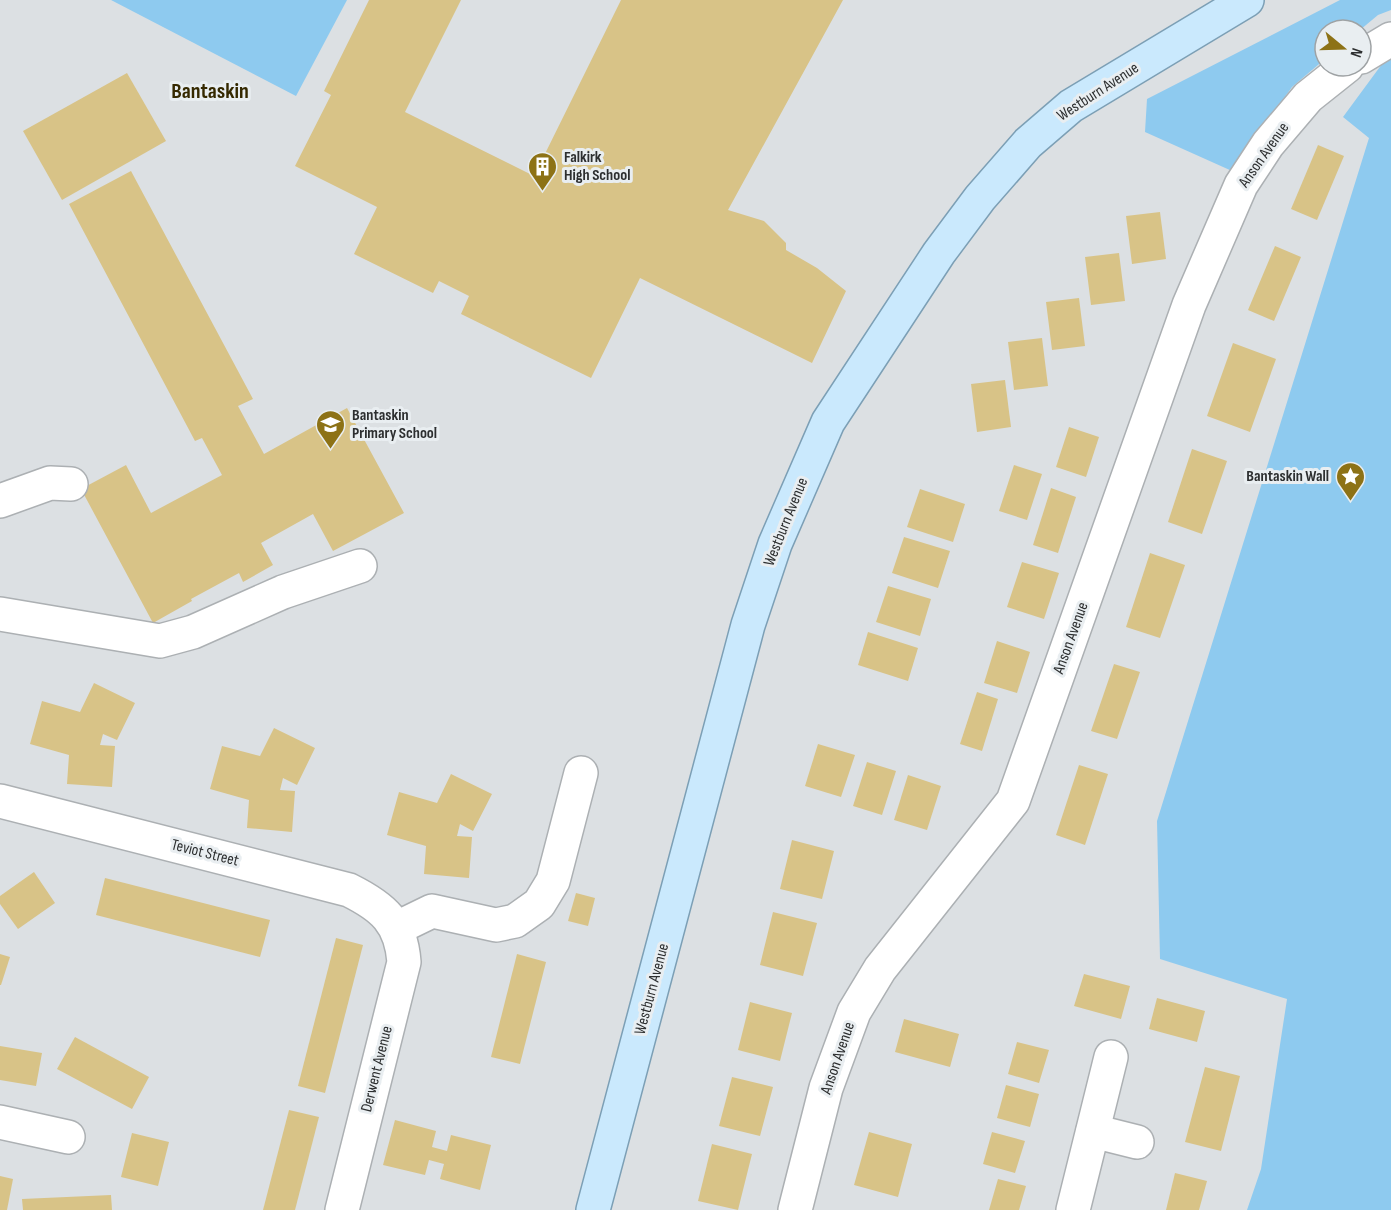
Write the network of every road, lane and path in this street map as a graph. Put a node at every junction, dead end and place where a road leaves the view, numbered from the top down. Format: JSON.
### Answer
{"nodes":[{"id":1,"x":1247,"y":0,"type":"edge"},
{"id":2,"x":1391,"y":39,"type":"edge"},
{"id":3,"x":1373,"y":50,"type":"edge"},
{"id":4,"x":1332,"y":78,"type":"edge"},
{"id":5,"x":71,"y":484,"type":"dead end"},
{"id":6,"x":0,"y":501,"type":"edge"},
{"id":7,"x":360,"y":566,"type":"dead end"},
{"id":8,"x":0,"y":598,"type":"edge"},
{"id":9,"x":0,"y":607,"type":"edge"},
{"id":10,"x":0,"y":614,"type":"edge"},
{"id":11,"x":581,"y":773,"type":"dead end"},
{"id":12,"x":0,"y":801,"type":"edge"},
{"id":13,"x":397,"y":928,"type":"junction"},
{"id":14,"x":1110,"y":1057,"type":"dead end"},
{"id":15,"x":0,"y":1122,"type":"edge"},
{"id":16,"x":1093,"y":1131,"type":"junction"},
{"id":17,"x":68,"y":1137,"type":"dead end"},
{"id":18,"x":1137,"y":1142,"type":"dead end"},
{"id":19,"x":342,"y":1210,"type":"edge"},
{"id":20,"x":593,"y":1210,"type":"edge"},
{"id":21,"x":795,"y":1210,"type":"edge"},
{"id":22,"x":1073,"y":1210,"type":"edge"}],
"edges":[{"from":1,"to":20,"type":"main road","name":"Westburn Avenue"},
{"from":2,"to":3,"type":"street"},
{"from":4,"to":21,"type":"street","name":"Anson Avenue"},
{"from":5,"to":6,"type":"street"},
{"from":7,"to":10,"type":"street"},
{"from":8,"to":9,"type":"street"},
{"from":11,"to":13,"type":"street"},
{"from":12,"to":13,"type":"street","name":"Teviot Street"},
{"from":13,"to":19,"type":"street","name":"Derwent Avenue"},
{"from":14,"to":16,"type":"street"},
{"from":15,"to":17,"type":"street"},
{"from":16,"to":18,"type":"street"},
{"from":16,"to":22,"type":"street"}]}
